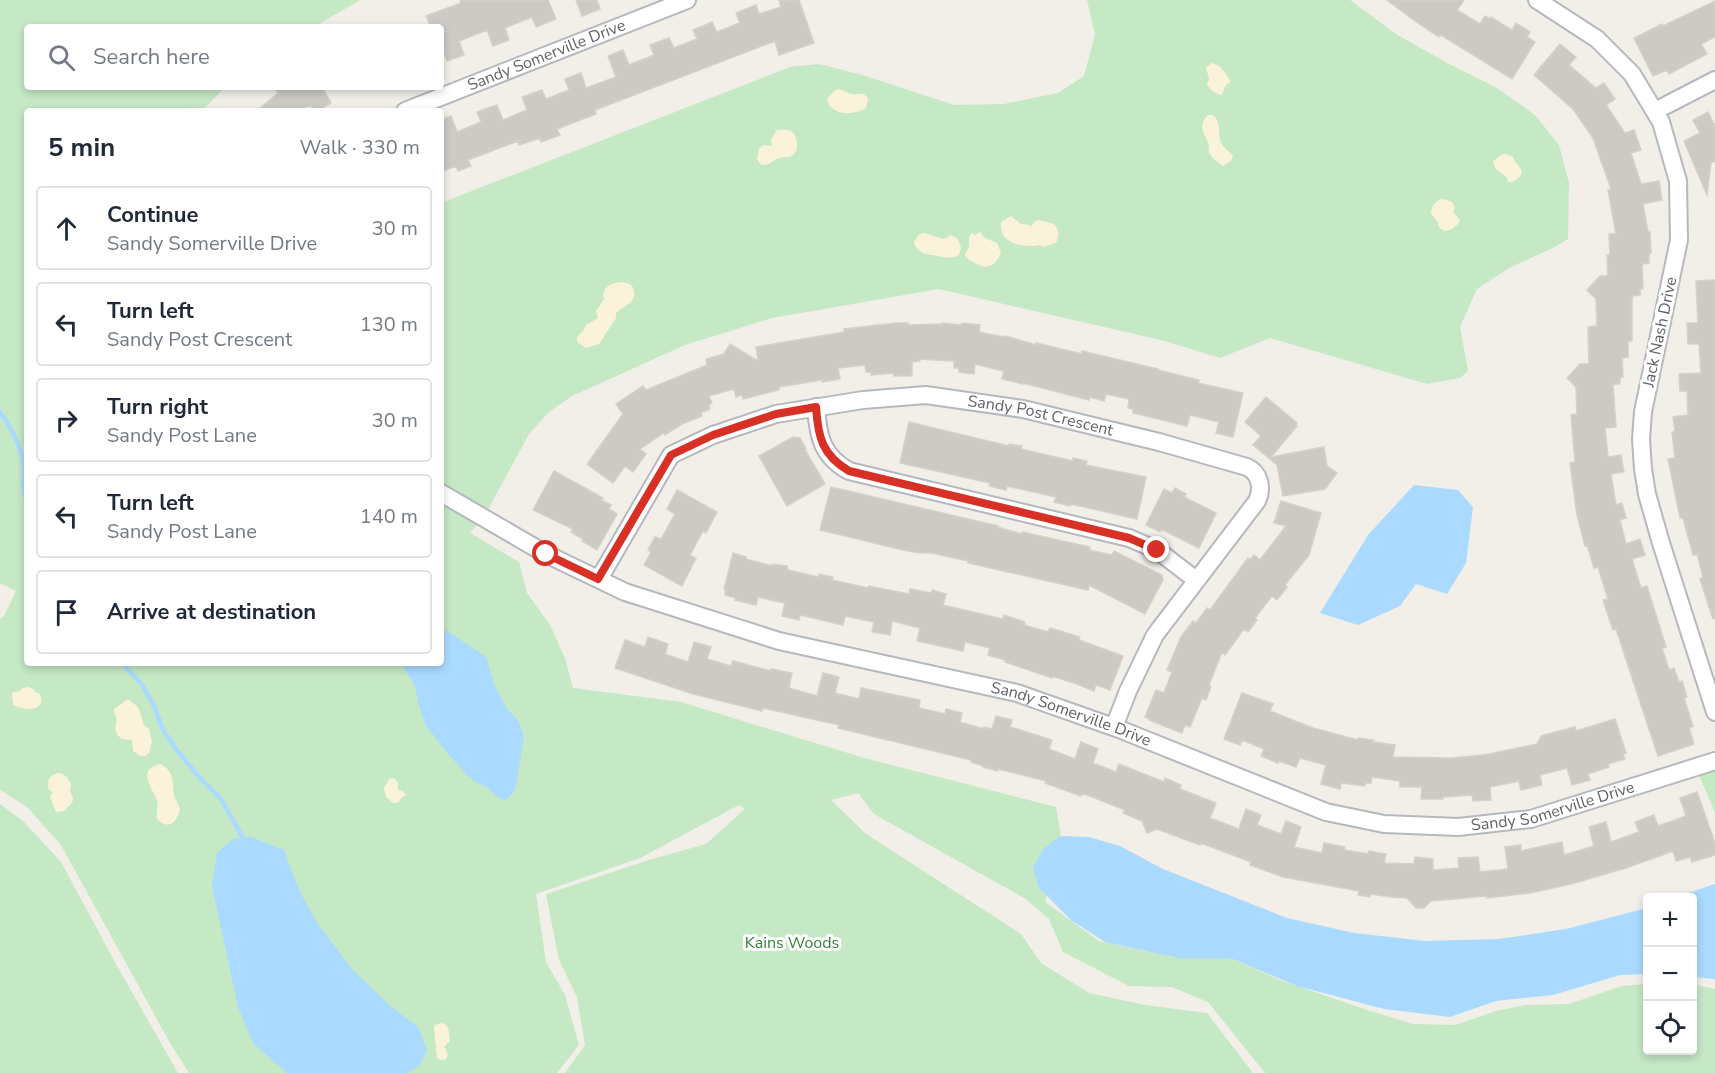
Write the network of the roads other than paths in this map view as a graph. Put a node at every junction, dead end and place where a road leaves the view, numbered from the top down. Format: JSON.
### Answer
{"nodes":[{"id":1,"x":687,"y":0,"type":"edge"},
{"id":2,"x":1537,"y":0,"type":"edge"},
{"id":3,"x":1715,"y":80,"type":"edge"},
{"id":4,"x":413,"y":108,"type":"edge"},
{"id":5,"x":1654,"y":111,"type":"junction"},
{"id":6,"x":816,"y":407,"type":"junction"},
{"id":7,"x":444,"y":496,"type":"edge"},
{"id":8,"x":598,"y":579,"type":"junction"},
{"id":9,"x":1196,"y":580,"type":"junction"},
{"id":10,"x":1715,"y":712,"type":"edge"},
{"id":11,"x":1114,"y":728,"type":"junction"},
{"id":12,"x":1715,"y":761,"type":"edge"}],
"edges":[{"from":1,"to":4,"type":"street","name":"Sandy Somerville Drive"},
{"from":2,"to":5,"type":"street","name":"Jack Nash Drive"},
{"from":3,"to":5,"type":"street"},
{"from":5,"to":10,"type":"street","name":"Jack Nash Drive"},
{"from":6,"to":8,"type":"street","name":"Sandy Post Crescent"},
{"from":6,"to":9,"type":"street"},
{"from":6,"to":9,"type":"street","name":"Sandy Post Crescent"},
{"from":7,"to":8,"type":"street","name":"Sandy Somerville Drive"},
{"from":8,"to":11,"type":"street","name":"Sandy Somerville Drive"},
{"from":9,"to":11,"type":"street","name":"Sandy Post Crescent"},
{"from":11,"to":12,"type":"street","name":"Sandy Somerville Drive"}]}
